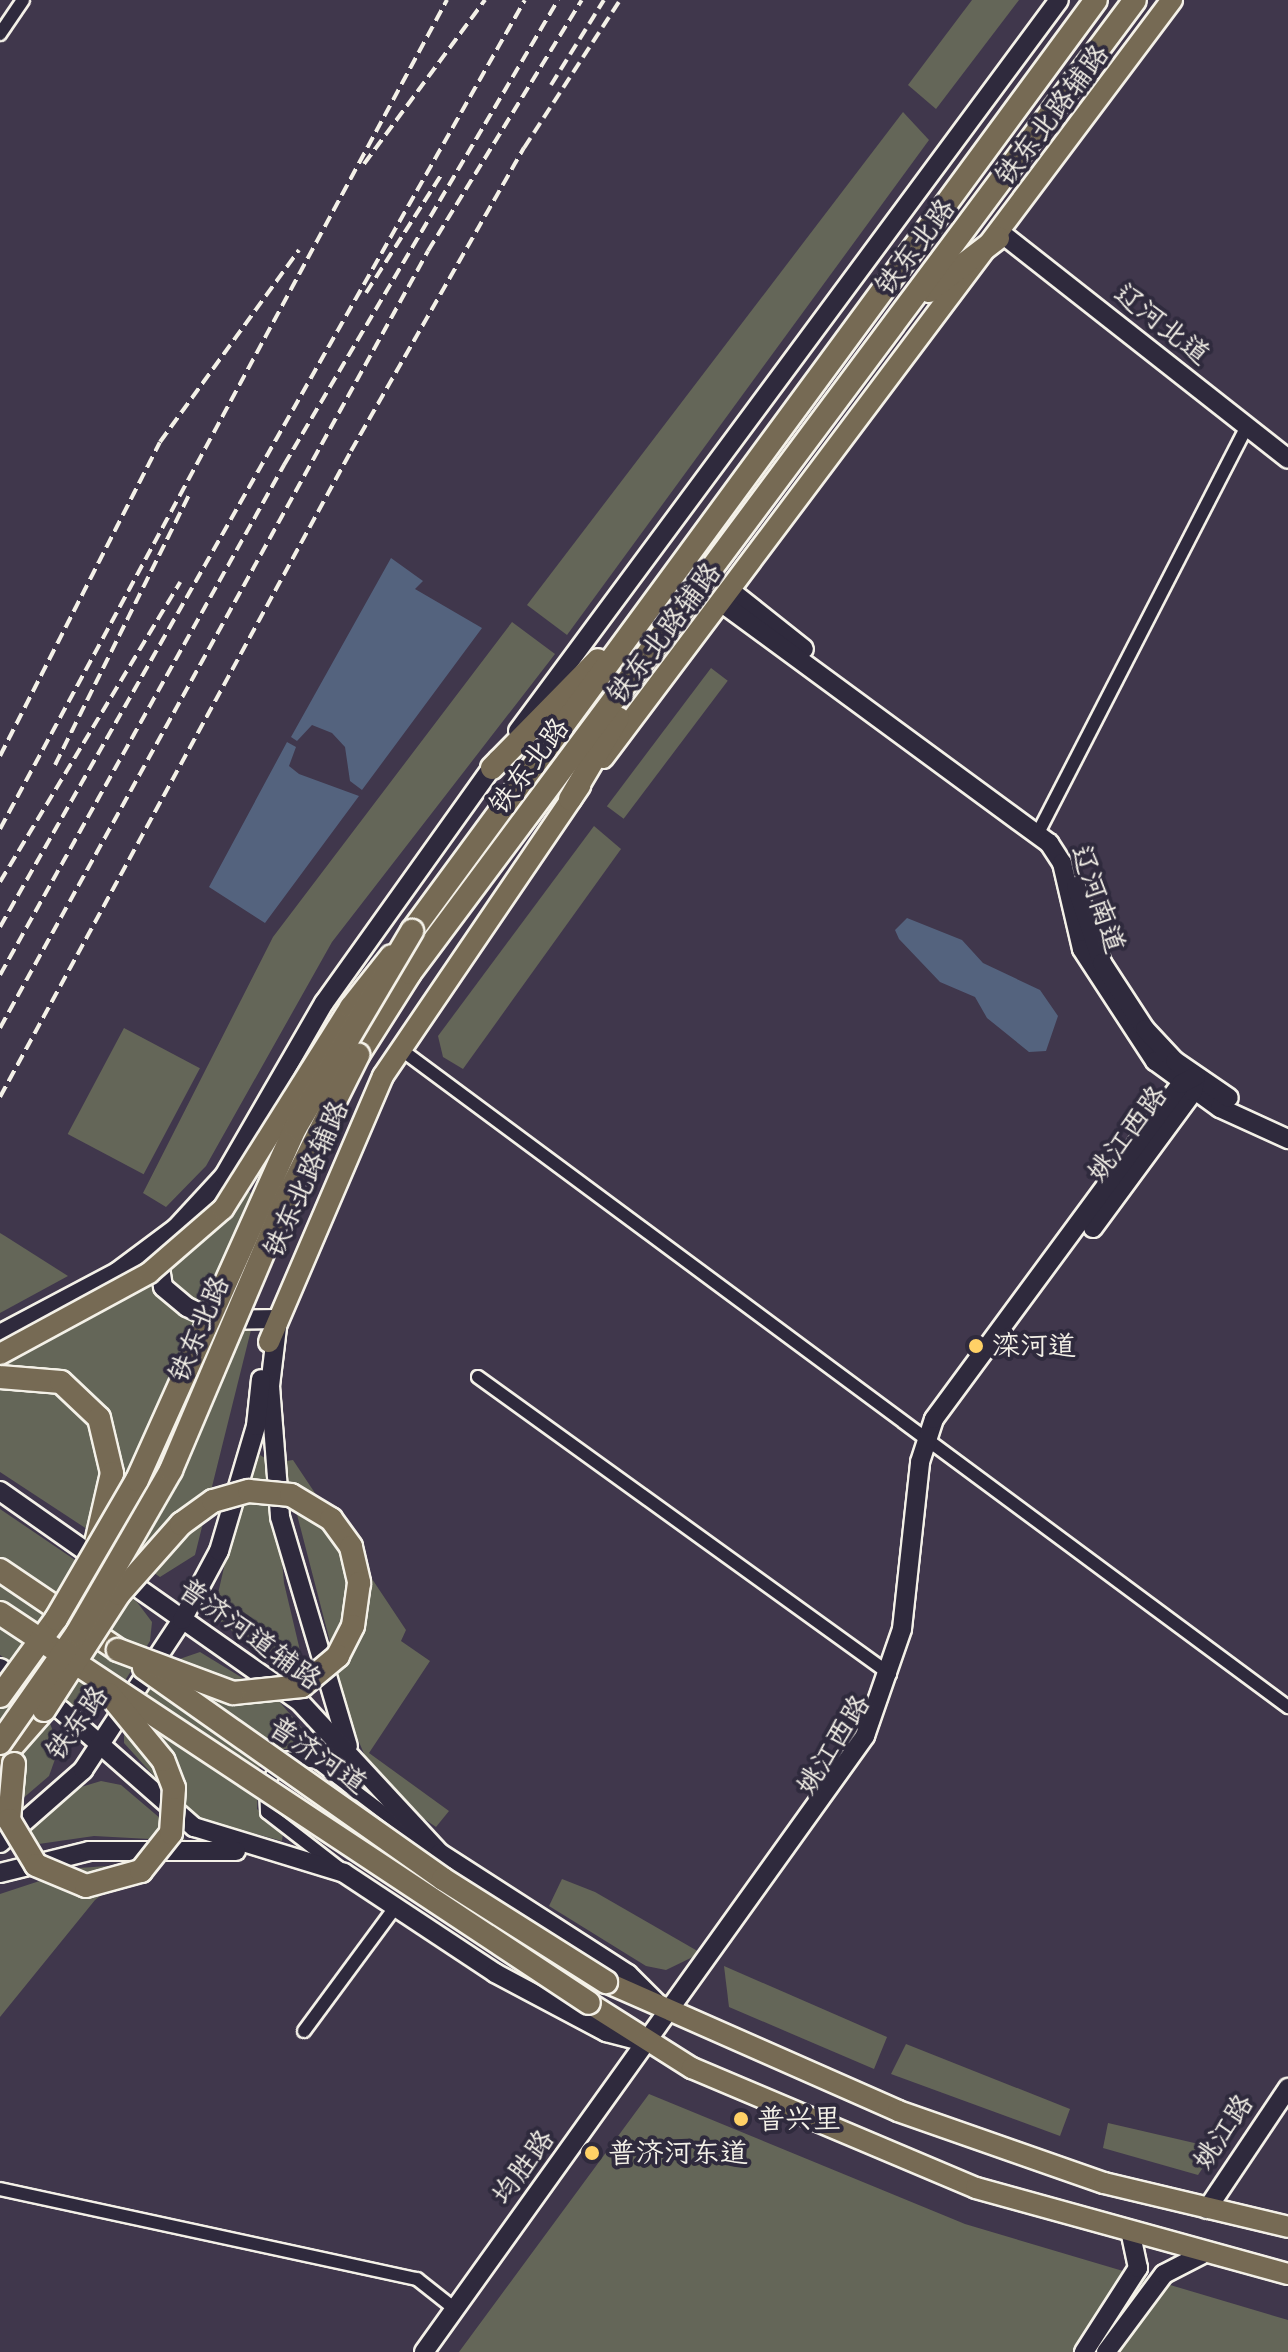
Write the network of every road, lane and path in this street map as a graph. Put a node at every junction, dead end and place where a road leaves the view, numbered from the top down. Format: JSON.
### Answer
{"nodes":[{"id":1,"x":23,"y":0,"type":"edge"},
{"id":2,"x":1059,"y":0,"type":"edge"},
{"id":3,"x":1096,"y":0,"type":"edge"},
{"id":4,"x":1135,"y":0,"type":"edge"},
{"id":5,"x":1172,"y":0,"type":"edge"},
{"id":6,"x":0,"y":34,"type":"edge"},
{"id":7,"x":1001,"y":233,"type":"junction"},
{"id":8,"x":909,"y":306,"type":"junction"},
{"id":9,"x":1247,"y":426,"type":"junction"},
{"id":10,"x":1288,"y":452,"type":"edge"},
{"id":11,"x":1288,"y":459,"type":"edge"},
{"id":12,"x":727,"y":597,"type":"junction"},
{"id":13,"x":648,"y":606,"type":"junction"},
{"id":14,"x":675,"y":623,"type":"junction"},
{"id":15,"x":492,"y":768,"type":"junction"},
{"id":16,"x":570,"y":799,"type":"junction"},
{"id":17,"x":1041,"y":829,"type":"junction"},
{"id":18,"x":412,"y":931,"type":"junction"},
{"id":19,"x":399,"y":1048,"type":"junction"},
{"id":20,"x":1190,"y":1084,"type":"junction"},
{"id":21,"x":1288,"y":1126,"type":"edge"},
{"id":22,"x":1288,"y":1139,"type":"edge"},
{"id":23,"x":164,"y":1237,"type":"junction"},
{"id":24,"x":278,"y":1319,"type":"junction"},
{"id":25,"x":0,"y":1334,"type":"edge"},
{"id":26,"x":269,"y":1342,"type":"joint"},
{"id":27,"x":0,"y":1354,"type":"edge"},
{"id":28,"x":0,"y":1377,"type":"edge"},
{"id":29,"x":478,"y":1377,"type":"dead end"},
{"id":30,"x":929,"y":1442,"type":"junction"},
{"id":31,"x":171,"y":1470,"type":"junction"},
{"id":32,"x":0,"y":1491,"type":"edge"},
{"id":33,"x":93,"y":1552,"type":"junction"},
{"id":34,"x":0,"y":1559,"type":"edge"},
{"id":35,"x":0,"y":1570,"type":"edge"},
{"id":36,"x":33,"y":1591,"type":"junction"},
{"id":37,"x":119,"y":1594,"type":"junction"},
{"id":38,"x":0,"y":1613,"type":"edge"},
{"id":39,"x":182,"y":1620,"type":"junction"},
{"id":40,"x":77,"y":1633,"type":"joint"},
{"id":41,"x":118,"y":1650,"type":"junction"},
{"id":42,"x":0,"y":1668,"type":"edge"},
{"id":43,"x":91,"y":1673,"type":"junction"},
{"id":44,"x":890,"y":1674,"type":"junction"},
{"id":45,"x":0,"y":1696,"type":"edge"},
{"id":46,"x":1288,"y":1707,"type":"edge"},
{"id":47,"x":44,"y":1710,"type":"junction"},
{"id":48,"x":0,"y":1743,"type":"edge"},
{"id":49,"x":102,"y":1745,"type":"junction"},
{"id":50,"x":0,"y":1760,"type":"edge"},
{"id":51,"x":361,"y":1773,"type":"junction"},
{"id":52,"x":0,"y":1843,"type":"edge"},
{"id":53,"x":263,"y":1852,"type":"junction"},
{"id":54,"x":440,"y":1853,"type":"junction"},
{"id":55,"x":0,"y":1873,"type":"edge"},
{"id":56,"x":344,"y":1873,"type":"junction"},
{"id":57,"x":394,"y":1909,"type":"junction"},
{"id":58,"x":606,"y":1982,"type":"joint"},
{"id":59,"x":589,"y":2003,"type":"joint"},
{"id":60,"x":674,"y":2017,"type":"junction"},
{"id":61,"x":304,"y":2031,"type":"dead end"},
{"id":62,"x":652,"y":2045,"type":"junction"},
{"id":63,"x":1288,"y":2088,"type":"edge"},
{"id":64,"x":0,"y":2189,"type":"edge"},
{"id":65,"x":1207,"y":2209,"type":"junction"},
{"id":66,"x":1288,"y":2227,"type":"edge"},
{"id":67,"x":1131,"y":2235,"type":"junction"},
{"id":68,"x":1201,"y":2255,"type":"junction"},
{"id":69,"x":1288,"y":2274,"type":"edge"},
{"id":70,"x":455,"y":2309,"type":"junction"},
{"id":71,"x":424,"y":2352,"type":"edge"},
{"id":72,"x":438,"y":2352,"type":"edge"},
{"id":73,"x":1084,"y":2352,"type":"edge"},
{"id":74,"x":1106,"y":2352,"type":"edge"}],
"edges":[{"from":1,"to":6,"type":"street"},
{"from":2,"to":15,"type":"street"},
{"from":3,"to":13,"type":"highway","name":"铁东北路"},
{"from":4,"to":8,"type":"highway","name":"铁东北路"},
{"from":5,"to":7,"type":"main road","name":"铁东北路辅路"},
{"from":7,"to":8,"type":"highway"},
{"from":7,"to":9,"type":"street","name":"辽河北道"},
{"from":7,"to":10,"type":"street","name":"辽河北道"},
{"from":7,"to":12,"type":"main road","name":"铁东北路辅路"},
{"from":8,"to":14,"type":"highway","name":"铁东北路"},
{"from":9,"to":11,"type":"street","name":"辽河北道"},
{"from":9,"to":17,"type":"street"},
{"from":12,"to":16,"type":"main road","name":"铁东北路辅路"},
{"from":12,"to":17,"type":"street","name":"辽河南道"},
{"from":13,"to":15,"type":"highway"},
{"from":13,"to":18,"type":"highway","name":"铁东北路"},
{"from":14,"to":16,"type":"highway"},
{"from":14,"to":31,"type":"highway","name":"铁东北路","bridge":true},
{"from":15,"to":23,"type":"street"},
{"from":16,"to":19,"type":"main road","name":"铁东北路辅路"},
{"from":17,"to":20,"type":"street","name":"辽河南道"},
{"from":18,"to":27,"type":"main road","bridge":true},
{"from":18,"to":33,"type":"highway","name":"铁东北路","bridge":true},
{"from":19,"to":24,"type":"main road","name":"铁东北路辅路"},
{"from":19,"to":30,"type":"street"},
{"from":20,"to":21,"type":"street","name":"辽河南道"},
{"from":20,"to":22,"type":"street","name":"辽河南道"},
{"from":20,"to":30,"type":"street","name":"姚江西路"},
{"from":23,"to":24,"type":"street"},
{"from":23,"to":25,"type":"street"},
{"from":24,"to":26,"type":"main road","name":"铁东北路辅路"},
{"from":24,"to":51,"type":"street"},
{"from":26,"to":39,"type":"street"},
{"from":28,"to":33,"type":"highway"},
{"from":29,"to":44,"type":"street"},
{"from":30,"to":44,"type":"street","name":"姚江西路"},
{"from":30,"to":46,"type":"street"},
{"from":30,"to":60,"type":"street","name":"姚江西路"},
{"from":31,"to":37,"type":"highway","bridge":true},
{"from":31,"to":40,"type":"highway","name":"铁东北路","bridge":true},
{"from":32,"to":39,"type":"street","name":"普济河道辅路"},
{"from":33,"to":45,"type":"highway","name":"铁东北路","bridge":true},
{"from":34,"to":36,"type":"highway"},
{"from":35,"to":36,"type":"highway","name":"普济河道"},
{"from":36,"to":41,"type":"highway","name":"普济河道","bridge":true},
{"from":37,"to":41,"type":"highway","bridge":true},
{"from":37,"to":47,"type":"highway","bridge":true},
{"from":38,"to":43,"type":"highway","name":"普济河道","bridge":true},
{"from":39,"to":49,"type":"street","name":"铁东路"},
{"from":39,"to":51,"type":"street","name":"普济河道辅路"},
{"from":40,"to":48,"type":"highway","name":"铁东路","bridge":true},
{"from":41,"to":58,"type":"highway","name":"普济河道","bridge":true},
{"from":42,"to":49,"type":"street","name":"普济河道辅路"},
{"from":43,"to":47,"type":"highway","bridge":true},
{"from":43,"to":59,"type":"highway","name":"普济河道","bridge":true},
{"from":44,"to":60,"type":"street","name":"姚江西路"},
{"from":47,"to":50,"type":"highway"},
{"from":49,"to":52,"type":"street","name":"铁东路"},
{"from":49,"to":53,"type":"street","name":"普济河道辅路"},
{"from":51,"to":54,"type":"street","name":"普济河道辅路"},
{"from":53,"to":55,"type":"street"},
{"from":53,"to":56,"type":"street","name":"普济河道辅路"},
{"from":54,"to":56,"type":"street","name":"普济河道辅路"},
{"from":54,"to":60,"type":"street","name":"普济河道辅路"},
{"from":56,"to":57,"type":"street","name":"普济河道辅路"},
{"from":57,"to":61,"type":"street"},
{"from":57,"to":62,"type":"street","name":"普济河道辅路"},
{"from":58,"to":60,"type":"main road"},
{"from":59,"to":62,"type":"main road"},
{"from":60,"to":62,"type":"street","name":"均胜路"},
{"from":60,"to":65,"type":"main road"},
{"from":62,"to":67,"type":"main road"},
{"from":62,"to":70,"type":"street","name":"均胜路"},
{"from":62,"to":72,"type":"street","name":"均胜路"},
{"from":63,"to":65,"type":"street","name":"姚江路"},
{"from":64,"to":70,"type":"street"},
{"from":65,"to":66,"type":"main road"},
{"from":67,"to":68,"type":"main road"},
{"from":67,"to":73,"type":"street"},
{"from":68,"to":69,"type":"main road"},
{"from":68,"to":74,"type":"street"},
{"from":70,"to":71,"type":"street","name":"均胜路"}]}
